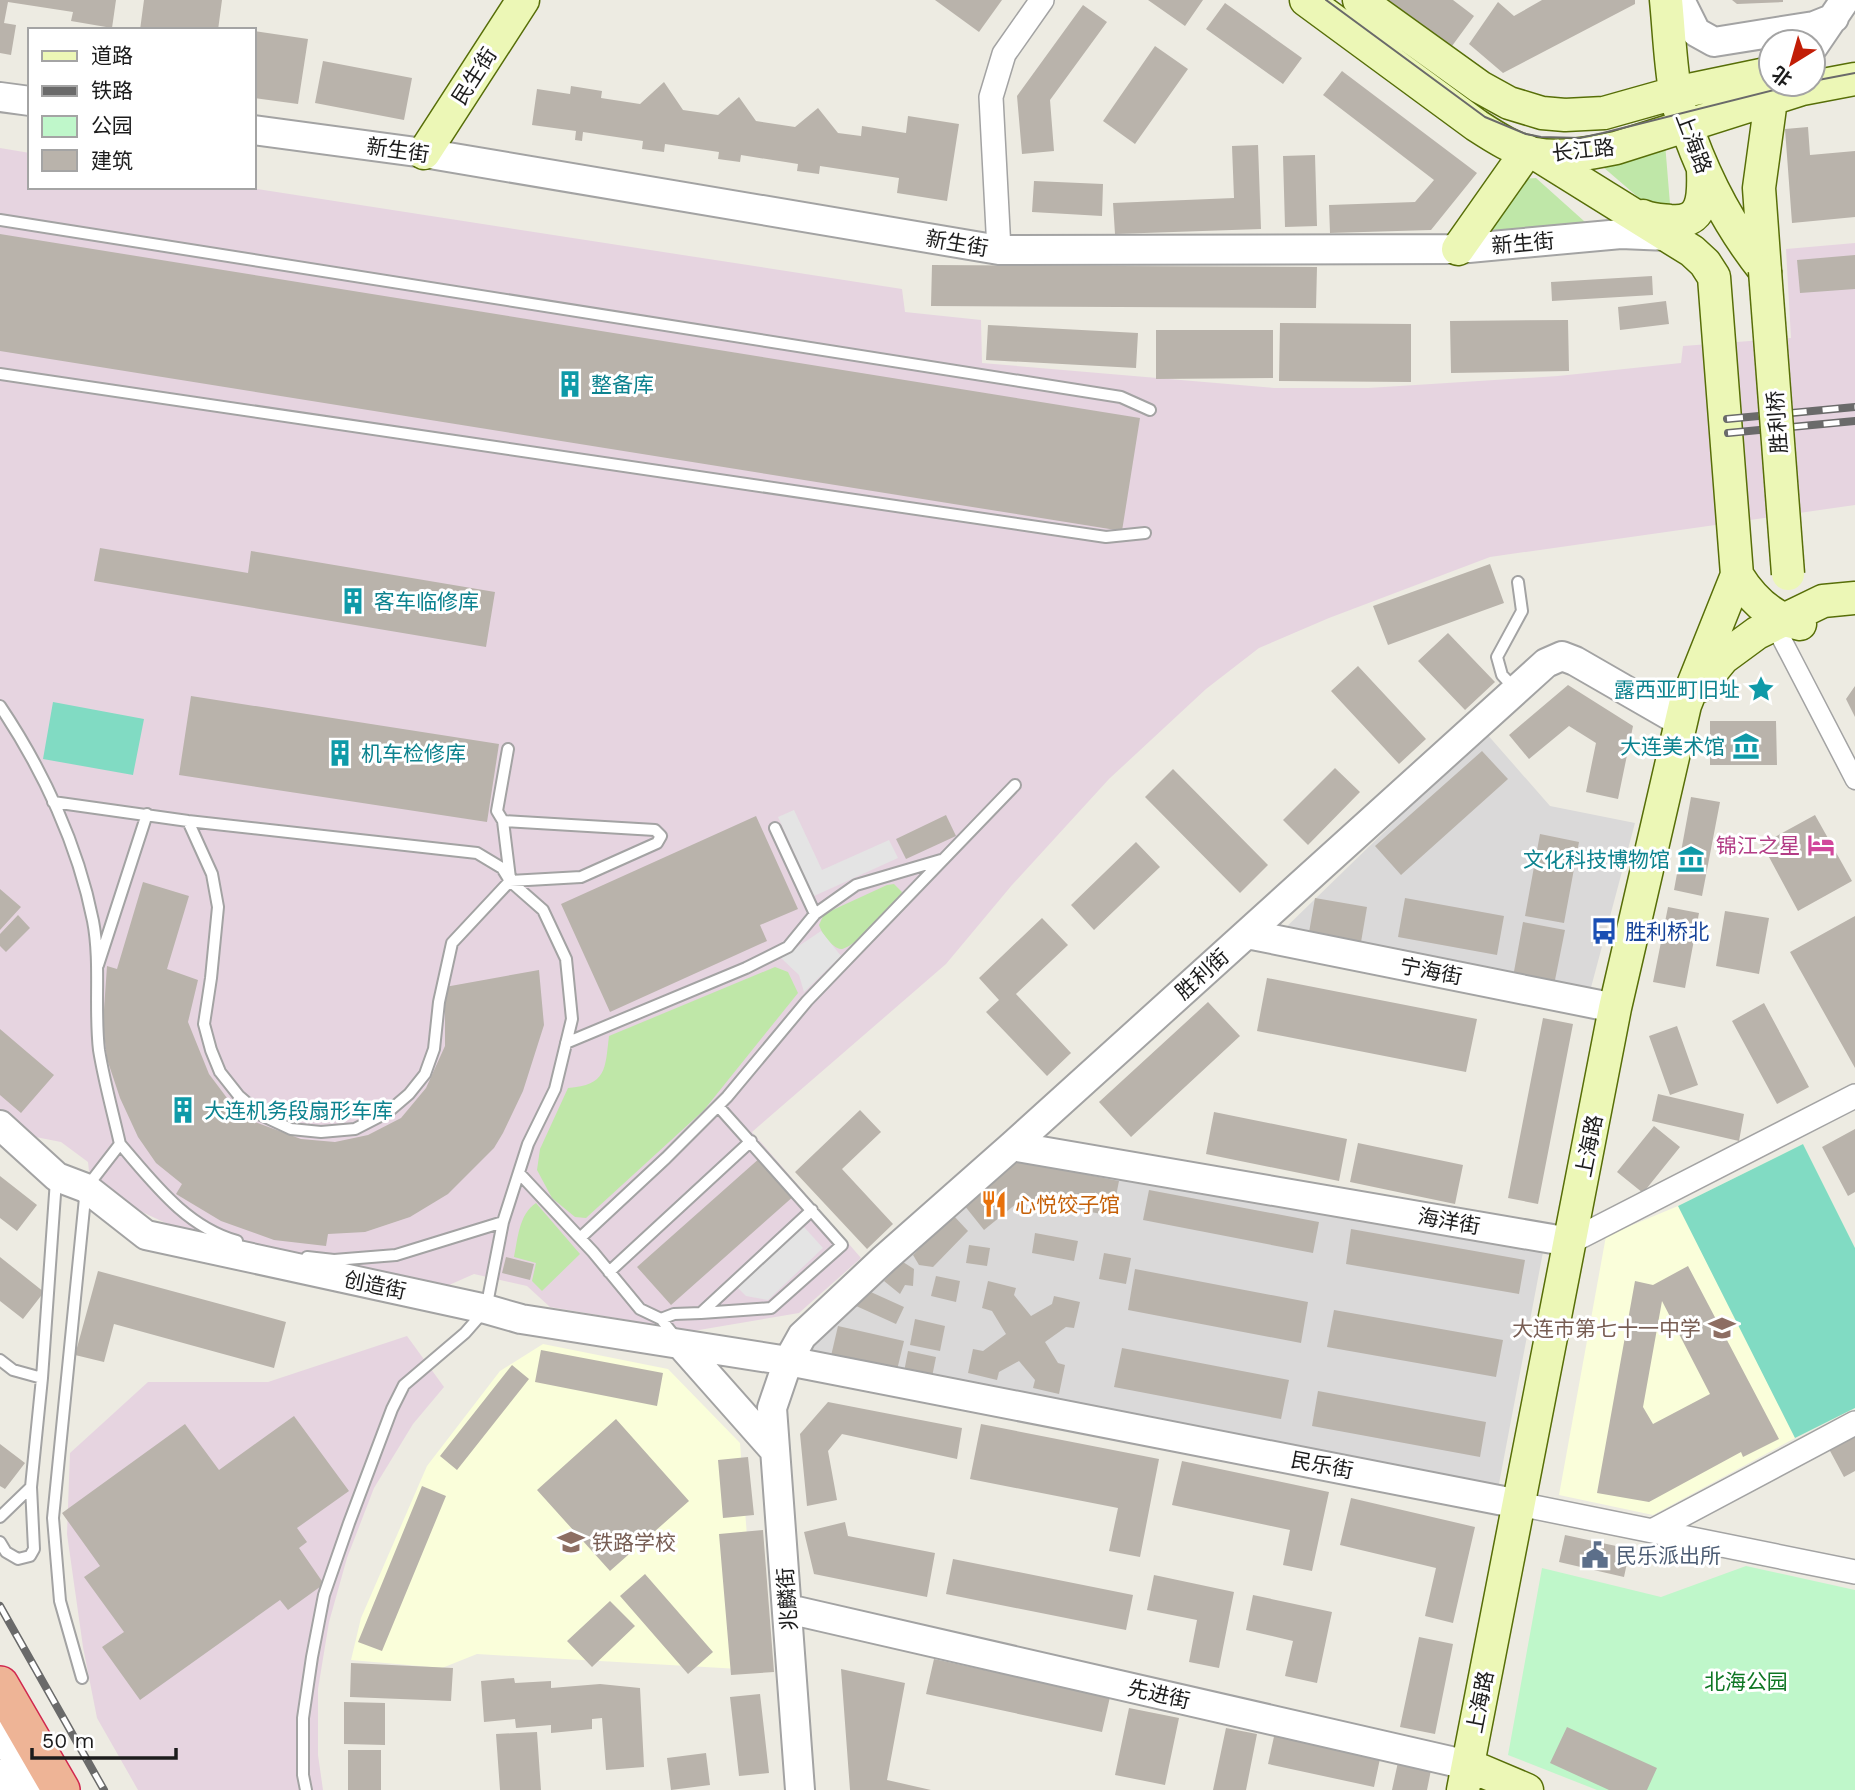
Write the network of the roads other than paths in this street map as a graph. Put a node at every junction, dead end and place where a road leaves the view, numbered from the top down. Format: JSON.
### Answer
{"nodes":[{"id":1,"x":523,"y":0,"type":"edge"},
{"id":2,"x":1042,"y":0,"type":"edge"},
{"id":3,"x":1306,"y":0,"type":"edge"},
{"id":4,"x":1359,"y":0,"type":"edge"},
{"id":5,"x":1666,"y":0,"type":"edge"},
{"id":6,"x":1680,"y":0,"type":"edge"},
{"id":7,"x":1840,"y":9,"type":"edge"},
{"id":8,"x":1826,"y":28,"type":"edge"},
{"id":9,"x":1855,"y":59,"type":"edge"},
{"id":10,"x":1827,"y":63,"type":"edge"},
{"id":11,"x":1855,"y":79,"type":"edge"},
{"id":12,"x":1827,"y":84,"type":"edge"},
{"id":13,"x":1757,"y":87,"type":"edge"},
{"id":14,"x":1675,"y":93,"type":"junction"},
{"id":15,"x":1757,"y":94,"type":"edge"},
{"id":16,"x":0,"y":97,"type":"edge"},
{"id":17,"x":1774,"y":98,"type":"edge"},
{"id":18,"x":28,"y":101,"type":"edge"},
{"id":19,"x":1686,"y":127,"type":"junction"},
{"id":20,"x":256,"y":130,"type":"edge"},
{"id":21,"x":424,"y":153,"type":"junction"},
{"id":22,"x":1531,"y":153,"type":"junction"},
{"id":23,"x":1703,"y":171,"type":"junction"},
{"id":24,"x":1616,"y":205,"type":"junction"},
{"id":25,"x":0,"y":220,"type":"edge"},
{"id":26,"x":1668,"y":236,"type":"junction"},
{"id":27,"x":1458,"y":249,"type":"junction"},
{"id":28,"x":999,"y":250,"type":"junction"},
{"id":29,"x":1765,"y":271,"type":"junction"},
{"id":30,"x":0,"y":374,"type":"edge"},
{"id":31,"x":1150,"y":410,"type":"dead end"},
{"id":32,"x":1144,"y":533,"type":"dead end"},
{"id":33,"x":1737,"y":575,"type":"junction"},
{"id":34,"x":1518,"y":582,"type":"dead end"},
{"id":35,"x":1855,"y":598,"type":"edge"},
{"id":36,"x":1823,"y":601,"type":"junction"},
{"id":37,"x":1855,"y":619,"type":"edge"},
{"id":38,"x":1780,"y":623,"type":"junction"},
{"id":39,"x":1516,"y":690,"type":"junction"},
{"id":40,"x":0,"y":706,"type":"edge"},
{"id":41,"x":1683,"y":714,"type":"junction"},
{"id":42,"x":508,"y":749,"type":"dead end"},
{"id":43,"x":1855,"y":780,"type":"edge"},
{"id":44,"x":1015,"y":785,"type":"dead end"},
{"id":45,"x":53,"y":802,"type":"junction"},
{"id":46,"x":147,"y":814,"type":"junction"},
{"id":47,"x":188,"y":821,"type":"junction"},
{"id":48,"x":503,"y":821,"type":"junction"},
{"id":49,"x":775,"y":828,"type":"dead end"},
{"id":50,"x":944,"y":860,"type":"junction"},
{"id":51,"x":510,"y":881,"type":"junction"},
{"id":52,"x":815,"y":914,"type":"junction"},
{"id":53,"x":1247,"y":934,"type":"junction"},
{"id":54,"x":96,"y":971,"type":"junction"},
{"id":55,"x":1615,"y":1008,"type":"junction"},
{"id":56,"x":566,"y":1043,"type":"junction"},
{"id":57,"x":1855,"y":1096,"type":"edge"},
{"id":58,"x":718,"y":1106,"type":"junction"},
{"id":59,"x":0,"y":1125,"type":"edge"},
{"id":60,"x":751,"y":1140,"type":"junction"},
{"id":61,"x":120,"y":1144,"type":"junction"},
{"id":62,"x":1012,"y":1146,"type":"junction"},
{"id":63,"x":519,"y":1173,"type":"junction"},
{"id":64,"x":57,"y":1177,"type":"junction"},
{"id":65,"x":86,"y":1188,"type":"junction"},
{"id":66,"x":812,"y":1210,"type":"junction"},
{"id":67,"x":503,"y":1222,"type":"junction"},
{"id":68,"x":580,"y":1238,"type":"junction"},
{"id":69,"x":1570,"y":1242,"type":"junction"},
{"id":70,"x":243,"y":1243,"type":"dead end"},
{"id":71,"x":255,"y":1246,"type":"dead end"},
{"id":72,"x":610,"y":1272,"type":"junction"},
{"id":73,"x":486,"y":1309,"type":"junction"},
{"id":74,"x":701,"y":1313,"type":"junction"},
{"id":75,"x":661,"y":1318,"type":"junction"},
{"id":76,"x":681,"y":1345,"type":"junction"},
{"id":77,"x":0,"y":1360,"type":"edge"},
{"id":78,"x":788,"y":1361,"type":"junction"},
{"id":79,"x":42,"y":1378,"type":"junction"},
{"id":80,"x":772,"y":1408,"type":"joint"},
{"id":81,"x":1855,"y":1423,"type":"edge"},
{"id":82,"x":775,"y":1451,"type":"junction"},
{"id":83,"x":31,"y":1487,"type":"junction"},
{"id":84,"x":1519,"y":1504,"type":"junction"},
{"id":85,"x":0,"y":1517,"type":"edge"},
{"id":86,"x":1654,"y":1530,"type":"junction"},
{"id":87,"x":0,"y":1542,"type":"edge"},
{"id":88,"x":1855,"y":1572,"type":"edge"},
{"id":89,"x":788,"y":1609,"type":"junction"},
{"id":90,"x":82,"y":1678,"type":"dead end"},
{"id":91,"x":0,"y":1685,"type":"edge"},
{"id":92,"x":0,"y":1731,"type":"edge"},
{"id":93,"x":0,"y":1774,"type":"edge"},
{"id":94,"x":1465,"y":1777,"type":"edge"},
{"id":95,"x":9,"y":1790,"type":"edge"},
{"id":96,"x":34,"y":1790,"type":"edge"},
{"id":97,"x":61,"y":1790,"type":"edge"},
{"id":98,"x":306,"y":1790,"type":"edge"},
{"id":99,"x":800,"y":1790,"type":"edge"},
{"id":100,"x":1527,"y":1790,"type":"edge"}],
"edges":[{"from":1,"to":21,"type":"main road","name":"民生街"},
{"from":2,"to":28,"type":"street"},
{"from":3,"to":22,"type":"main road","name":"长江路"},
{"from":4,"to":14,"type":"main road","name":"长江路"},
{"from":5,"to":14,"type":"main road","name":"上海路"},
{"from":6,"to":7,"type":"street"},
{"from":7,"to":8,"type":"street"},
{"from":9,"to":10,"type":"main road"},
{"from":11,"to":12,"type":"main road","name":"长江路"},
{"from":13,"to":14,"type":"main road","name":"长江路"},
{"from":14,"to":19,"type":"main road","name":"上海路"},
{"from":15,"to":19,"type":"main road","name":"长江路"},
{"from":16,"to":18,"type":"street"},
{"from":17,"to":29,"type":"main road","name":"胜利桥"},
{"from":19,"to":22,"type":"main road","name":"长江路"},
{"from":19,"to":23,"type":"main road","name":"上海路"},
{"from":20,"to":21,"type":"street","name":"新生街"},
{"from":21,"to":28,"type":"street","name":"新生街"},
{"from":22,"to":24,"type":"main road"},
{"from":22,"to":27,"type":"main road"},
{"from":23,"to":24,"type":"main road"},
{"from":23,"to":29,"type":"main road","name":"上海路"},
{"from":24,"to":26,"type":"main road"},
{"from":25,"to":31,"type":"lane"},
{"from":26,"to":27,"type":"street","name":"新生街"},
{"from":26,"to":33,"type":"main road"},
{"from":27,"to":28,"type":"street","name":"新生街"},
{"from":29,"to":36,"type":"main road","name":"胜利桥","bridge":true},
{"from":30,"to":32,"type":"lane"},
{"from":33,"to":38,"type":"main road"},
{"from":33,"to":41,"type":"main road","name":"上海路"},
{"from":34,"to":39,"type":"lane"},
{"from":35,"to":36,"type":"main road"},
{"from":36,"to":38,"type":"main road"},
{"from":37,"to":38,"type":"main road"},
{"from":38,"to":41,"type":"main road"},
{"from":38,"to":43,"type":"street"},
{"from":39,"to":41,"type":"street","name":"胜利街"},
{"from":39,"to":53,"type":"street","name":"胜利街"},
{"from":40,"to":45,"type":"lane"},
{"from":41,"to":55,"type":"main road","name":"上海路"},
{"from":42,"to":48,"type":"lane"},
{"from":44,"to":50,"type":"lane"},
{"from":45,"to":46,"type":"lane"},
{"from":45,"to":54,"type":"lane"},
{"from":46,"to":47,"type":"lane"},
{"from":46,"to":54,"type":"lane"},
{"from":47,"to":51,"type":"lane"},
{"from":47,"to":51,"type":"lane"},
{"from":48,"to":51,"type":"lane"},
{"from":48,"to":51,"type":"lane"},
{"from":49,"to":52,"type":"lane"},
{"from":50,"to":52,"type":"lane"},
{"from":50,"to":58,"type":"lane"},
{"from":51,"to":56,"type":"lane"},
{"from":52,"to":56,"type":"lane"},
{"from":53,"to":55,"type":"street","name":"宁海街"},
{"from":53,"to":62,"type":"street","name":"胜利街"},
{"from":54,"to":61,"type":"lane"},
{"from":55,"to":69,"type":"main road","name":"上海路"},
{"from":56,"to":63,"type":"lane"},
{"from":57,"to":69,"type":"street"},
{"from":58,"to":60,"type":"lane"},
{"from":58,"to":68,"type":"lane"},
{"from":59,"to":64,"type":"street","name":"创造街"},
{"from":60,"to":66,"type":"lane"},
{"from":60,"to":72,"type":"lane"},
{"from":61,"to":65,"type":"lane"},
{"from":61,"to":70,"type":"lane"},
{"from":62,"to":69,"type":"street","name":"海洋街"},
{"from":62,"to":78,"type":"street","name":"胜利街"},
{"from":63,"to":67,"type":"lane"},
{"from":63,"to":68,"type":"lane"},
{"from":64,"to":65,"type":"street","name":"创造街"},
{"from":64,"to":79,"type":"lane"},
{"from":65,"to":73,"type":"street","name":"创造街"},
{"from":65,"to":90,"type":"lane"},
{"from":66,"to":74,"type":"lane"},
{"from":66,"to":74,"type":"lane"},
{"from":67,"to":71,"type":"lane"},
{"from":67,"to":73,"type":"lane"},
{"from":68,"to":72,"type":"lane"},
{"from":69,"to":84,"type":"main road","name":"上海路"},
{"from":72,"to":75,"type":"lane"},
{"from":73,"to":76,"type":"street","name":"创造街"},
{"from":73,"to":98,"type":"lane"},
{"from":74,"to":75,"type":"lane"},
{"from":75,"to":76,"type":"lane"},
{"from":76,"to":78,"type":"street","name":"创造街"},
{"from":76,"to":82,"type":"street"},
{"from":77,"to":79,"type":"lane"},
{"from":78,"to":80,"type":"street","name":"胜利街"},
{"from":78,"to":84,"type":"street","name":"民乐街"},
{"from":79,"to":83,"type":"lane"},
{"from":80,"to":82,"type":"street","name":"兆麟街"},
{"from":81,"to":86,"type":"street"},
{"from":82,"to":89,"type":"street","name":"兆麟街"},
{"from":83,"to":85,"type":"lane"},
{"from":83,"to":87,"type":"lane"},
{"from":84,"to":86,"type":"street","name":"民乐街"},
{"from":84,"to":94,"type":"main road","name":"上海路"},
{"from":86,"to":88,"type":"street","name":"民乐街"},
{"from":89,"to":94,"type":"street","name":"先进街"},
{"from":89,"to":99,"type":"street","name":"兆麟街"},
{"from":91,"to":97,"type":"highway"},
{"from":92,"to":96,"type":"street"},
{"from":93,"to":95,"type":"street"},
{"from":94,"to":100,"type":"main road","name":"先进街"}]}
